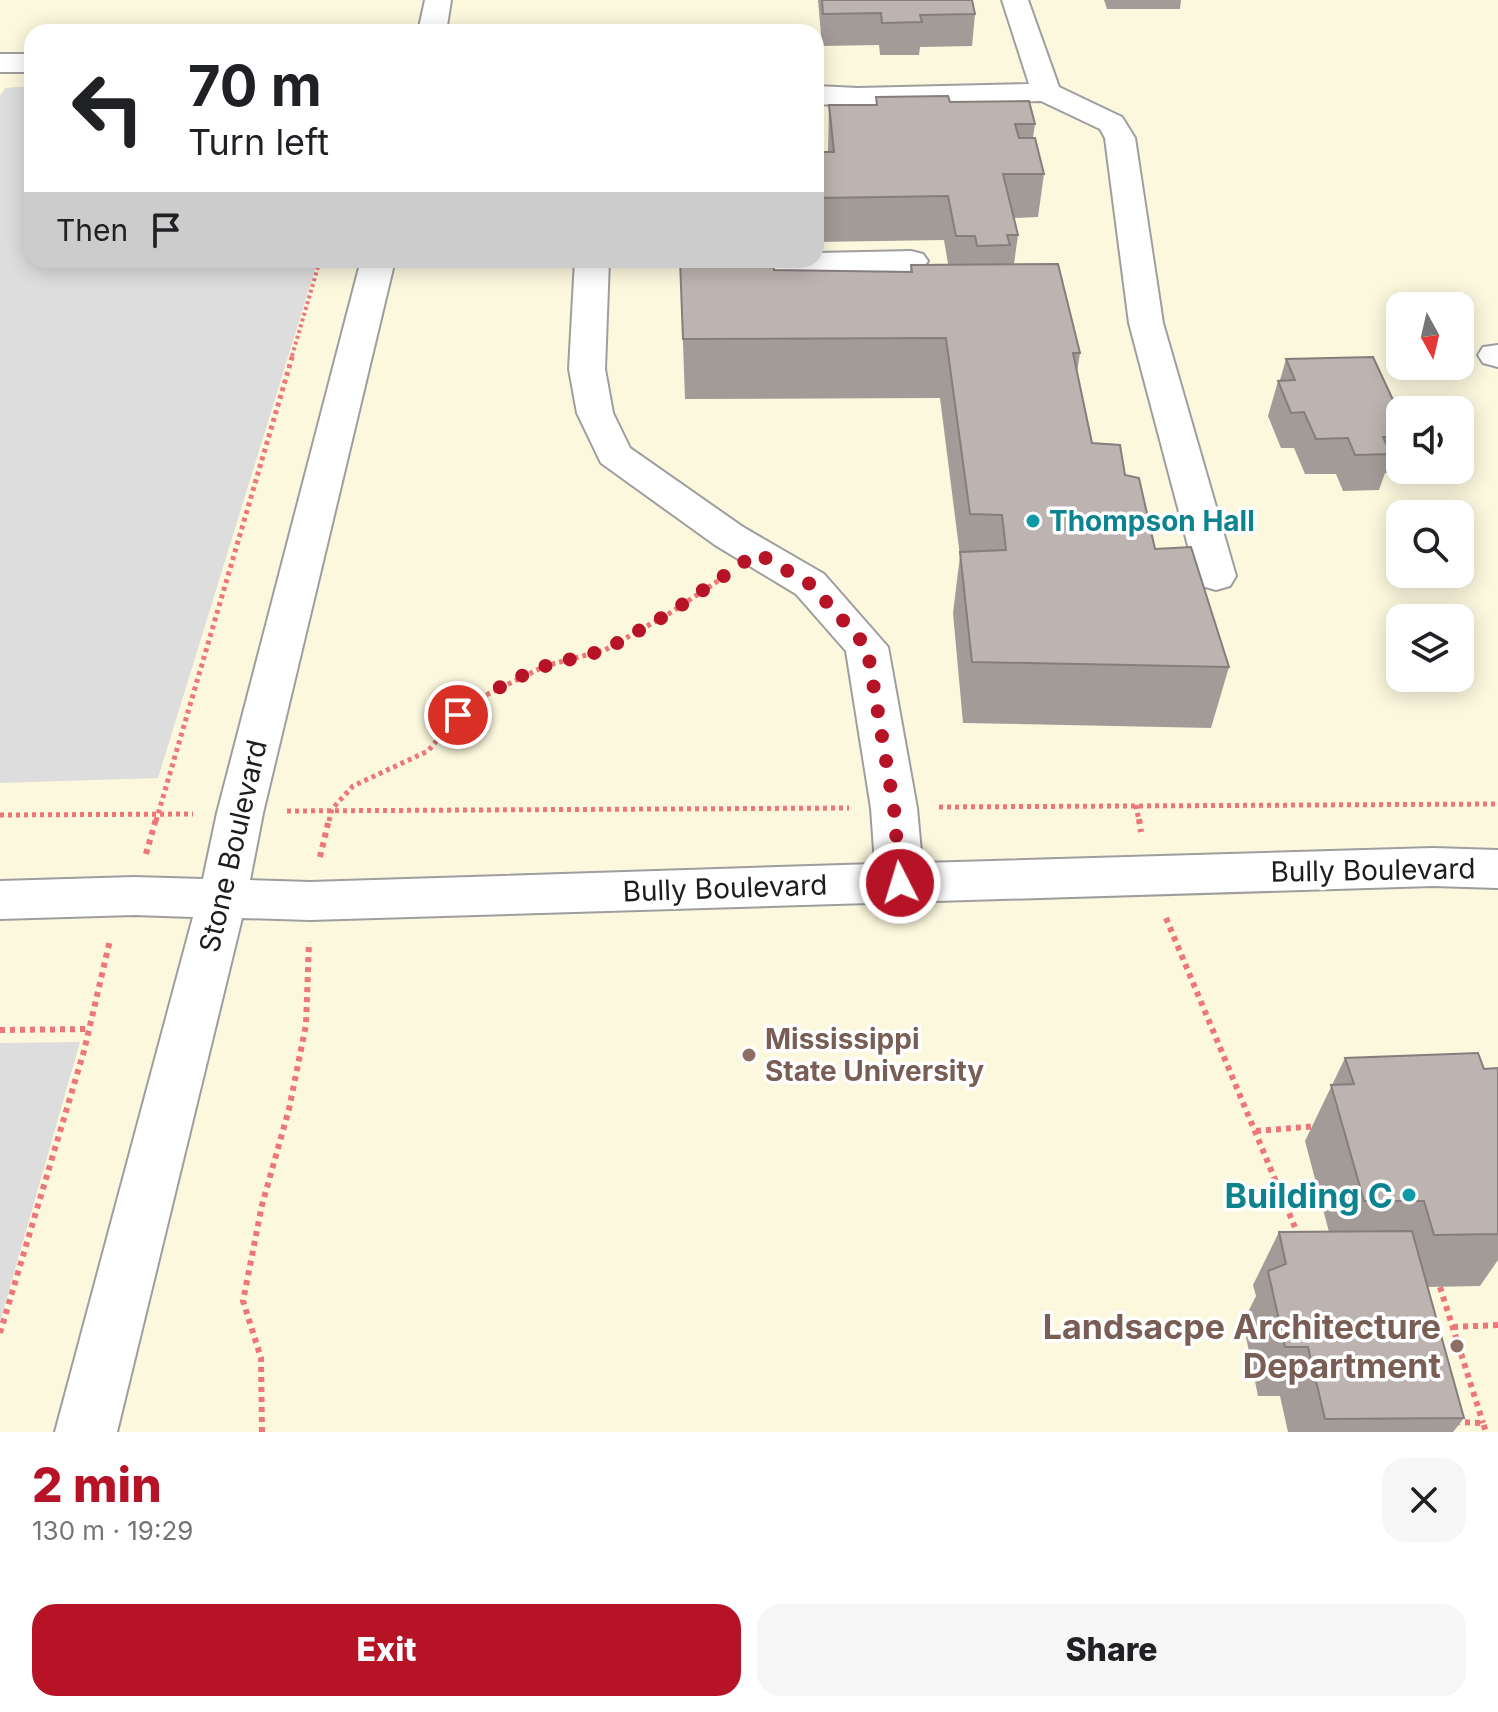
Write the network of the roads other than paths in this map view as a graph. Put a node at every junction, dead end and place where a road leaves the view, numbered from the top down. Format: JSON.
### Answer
{"nodes":[{"id":1,"x":438,"y":0,"type":"edge"},
{"id":2,"x":1015,"y":0,"type":"edge"},
{"id":3,"x":434,"y":24,"type":"edge"},
{"id":4,"x":0,"y":63,"type":"edge"},
{"id":5,"x":24,"y":63,"type":"edge"},
{"id":6,"x":1046,"y":92,"type":"junction"},
{"id":7,"x":824,"y":95,"type":"edge"},
{"id":8,"x":911,"y":261,"type":"edge"},
{"id":9,"x":824,"y":263,"type":"edge"},
{"id":10,"x":376,"y":268,"type":"edge"},
{"id":11,"x":592,"y":268,"type":"edge"},
{"id":12,"x":1216,"y":576,"type":"dead end"},
{"id":13,"x":1498,"y":869,"type":"edge"},
{"id":14,"x":900,"y":883,"type":"junction"},
{"id":15,"x":0,"y":900,"type":"edge"},
{"id":16,"x":222,"y":900,"type":"junction"},
{"id":17,"x":86,"y":1432,"type":"edge"}],
"edges":[{"from":1,"to":3,"type":"street"},
{"from":2,"to":6,"type":"street"},
{"from":4,"to":5,"type":"street"},
{"from":6,"to":7,"type":"street"},
{"from":6,"to":12,"type":"street"},
{"from":8,"to":9,"type":"street"},
{"from":10,"to":16,"type":"street","name":"Stone Boulevard"},
{"from":11,"to":14,"type":"street"},
{"from":13,"to":14,"type":"street","name":"Bully Boulevard"},
{"from":14,"to":16,"type":"street","name":"Bully Boulevard"},
{"from":15,"to":16,"type":"street","name":"Bully Boulevard"},
{"from":16,"to":17,"type":"street","name":"Stone Boulevard"}]}
